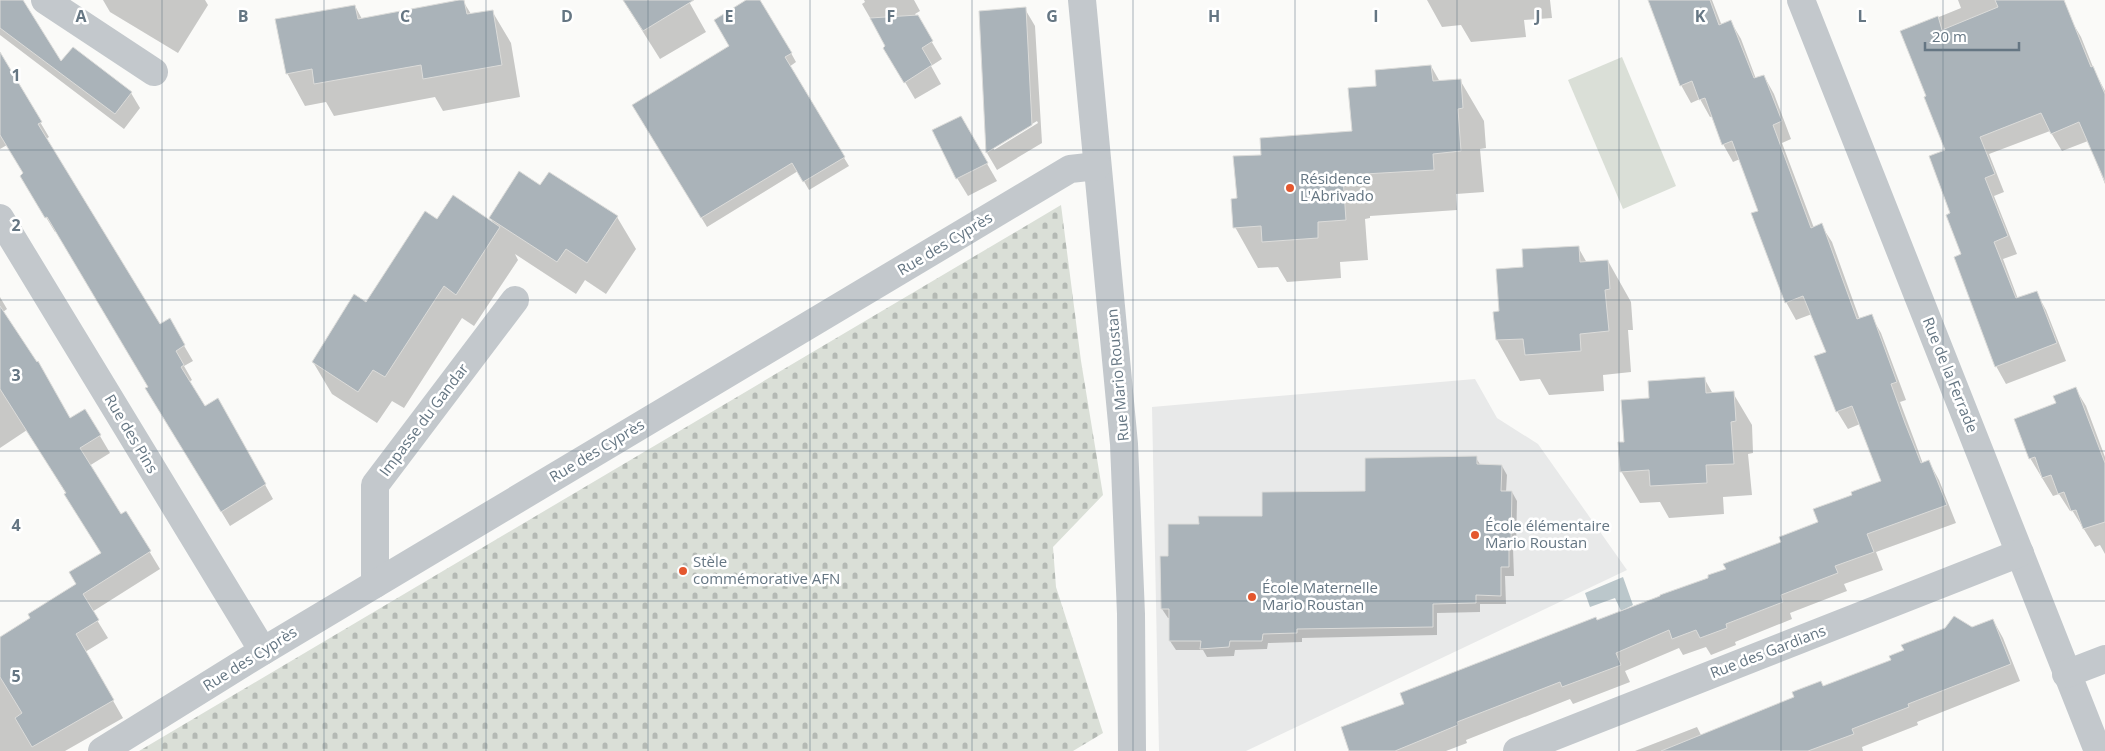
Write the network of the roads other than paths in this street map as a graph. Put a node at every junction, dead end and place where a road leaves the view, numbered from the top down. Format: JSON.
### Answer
{"nodes":[{"id":1,"x":45,"y":0,"type":"edge"},
{"id":2,"x":1082,"y":0,"type":"edge"},
{"id":3,"x":1801,"y":0,"type":"edge"},
{"id":4,"x":154,"y":72,"type":"dead end"},
{"id":5,"x":1097,"y":166,"type":"junction"},
{"id":6,"x":0,"y":218,"type":"edge"},
{"id":7,"x":515,"y":300,"type":"dead end"},
{"id":8,"x":2020,"y":553,"type":"junction"},
{"id":9,"x":375,"y":584,"type":"junction"},
{"id":10,"x":263,"y":650,"type":"junction"},
{"id":11,"x":2105,"y":659,"type":"edge"},
{"id":12,"x":2066,"y":674,"type":"junction"},
{"id":13,"x":102,"y":751,"type":"edge"},
{"id":14,"x":1132,"y":751,"type":"edge"},
{"id":15,"x":1516,"y":751,"type":"edge"},
{"id":16,"x":2098,"y":751,"type":"edge"}],
"edges":[{"from":1,"to":4,"type":"street"},
{"from":2,"to":5,"type":"street","name":"Rue Mario Roustan"},
{"from":3,"to":8,"type":"street","name":"Rue de la Ferrade"},
{"from":5,"to":9,"type":"street","name":"Rue des Cyprès"},
{"from":5,"to":14,"type":"street","name":"Rue Mario Roustan"},
{"from":6,"to":10,"type":"street","name":"Rue des Pins"},
{"from":7,"to":9,"type":"street","name":"Impasse du Gandar"},
{"from":8,"to":12,"type":"street","name":"Rue de la Ferrade"},
{"from":8,"to":15,"type":"street","name":"Rue des Gardians"},
{"from":9,"to":10,"type":"street","name":"Rue des Cyprès"},
{"from":10,"to":13,"type":"street","name":"Rue des Cyprès"},
{"from":11,"to":12,"type":"street"},
{"from":12,"to":16,"type":"street","name":"Rue de la Ferrade"}]}
